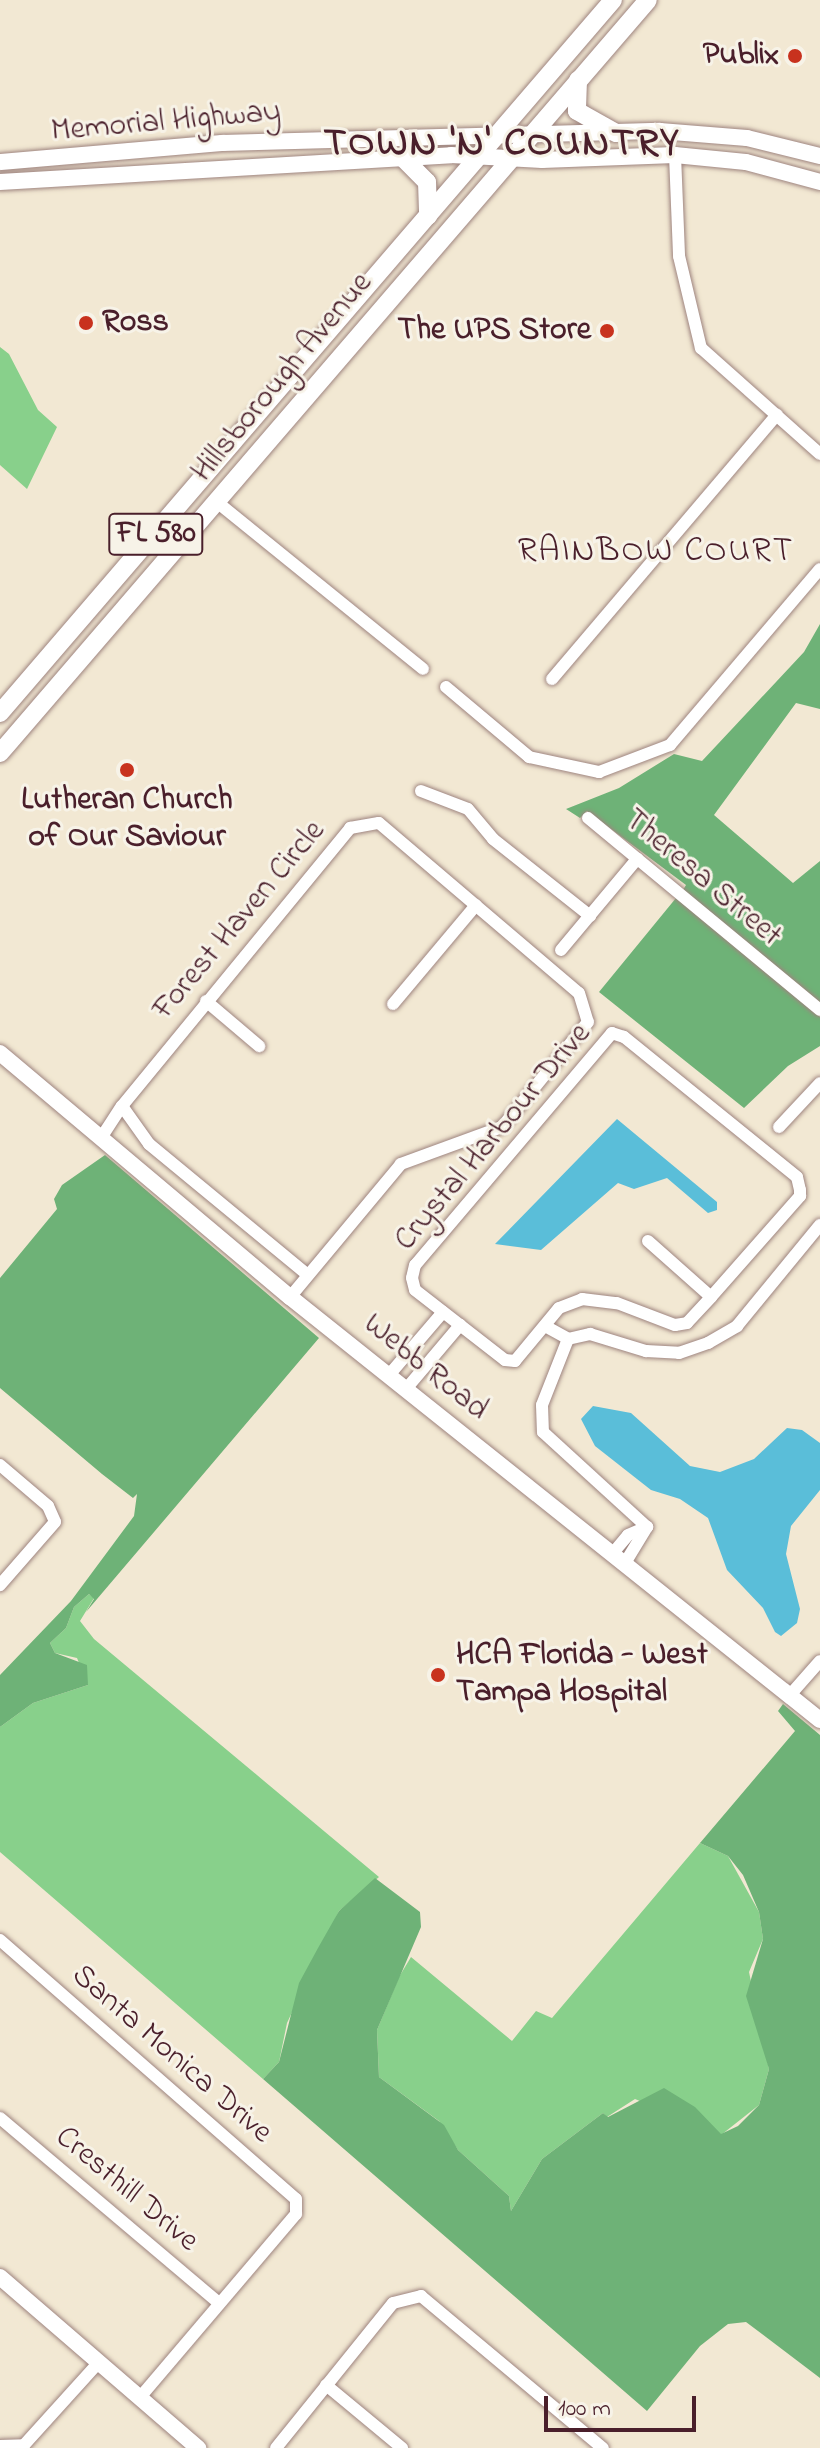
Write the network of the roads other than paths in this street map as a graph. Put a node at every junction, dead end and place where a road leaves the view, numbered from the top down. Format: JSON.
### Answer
{"nodes":[{"id":1,"x":613,"y":0,"type":"edge"},
{"id":2,"x":648,"y":0,"type":"edge"},
{"id":3,"x":579,"y":78,"type":"junction"},
{"id":4,"x":616,"y":133,"type":"junction"},
{"id":5,"x":493,"y":137,"type":"junction"},
{"id":6,"x":528,"y":138,"type":"junction"},
{"id":7,"x":140,"y":151,"type":"junction"},
{"id":8,"x":675,"y":155,"type":"junction"},
{"id":9,"x":477,"y":156,"type":"junction"},
{"id":10,"x":820,"y":156,"type":"edge"},
{"id":11,"x":403,"y":158,"type":"junction"},
{"id":12,"x":510,"y":158,"type":"junction"},
{"id":13,"x":0,"y":162,"type":"edge"},
{"id":14,"x":137,"y":175,"type":"junction"},
{"id":15,"x":0,"y":182,"type":"edge"},
{"id":16,"x":820,"y":182,"type":"edge"},
{"id":17,"x":428,"y":216,"type":"junction"},
{"id":18,"x":292,"y":376,"type":"junction"},
{"id":19,"x":311,"y":392,"type":"junction"},
{"id":20,"x":777,"y":415,"type":"junction"},
{"id":21,"x":229,"y":450,"type":"junction"},
{"id":22,"x":820,"y":454,"type":"edge"},
{"id":23,"x":217,"y":502,"type":"junction"},
{"id":24,"x":150,"y":541,"type":"junction"},
{"id":25,"x":178,"y":547,"type":"junction"},
{"id":26,"x":820,"y":569,"type":"edge"},
{"id":27,"x":59,"y":646,"type":"junction"},
{"id":28,"x":78,"y":663,"type":"junction"},
{"id":29,"x":423,"y":669,"type":"dead end"},
{"id":30,"x":552,"y":679,"type":"dead end"},
{"id":31,"x":446,"y":687,"type":"dead end"},
{"id":32,"x":4,"y":722,"type":"edge"},
{"id":33,"x":0,"y":753,"type":"edge"},
{"id":34,"x":421,"y":791,"type":"dead end"},
{"id":35,"x":588,"y":818,"type":"dead end"},
{"id":36,"x":637,"y":859,"type":"junction"},
{"id":37,"x":476,"y":905,"type":"junction"},
{"id":38,"x":590,"y":916,"type":"junction"},
{"id":39,"x":561,"y":950,"type":"dead end"},
{"id":40,"x":206,"y":1001,"type":"junction"},
{"id":41,"x":393,"y":1004,"type":"dead end"},
{"id":42,"x":820,"y":1010,"type":"edge"},
{"id":43,"x":259,"y":1046,"type":"dead end"},
{"id":44,"x":0,"y":1053,"type":"edge"},
{"id":45,"x":820,"y":1083,"type":"edge"},
{"id":46,"x":122,"y":1106,"type":"junction"},
{"id":47,"x":779,"y":1127,"type":"dead end"},
{"id":48,"x":101,"y":1138,"type":"junction"},
{"id":49,"x":820,"y":1225,"type":"edge"},
{"id":50,"x":648,"y":1241,"type":"dead end"},
{"id":51,"x":308,"y":1275,"type":"junction"},
{"id":52,"x":290,"y":1297,"type":"junction"},
{"id":53,"x":711,"y":1297,"type":"junction"},
{"id":54,"x":443,"y":1312,"type":"junction"},
{"id":55,"x":460,"y":1325,"type":"junction"},
{"id":56,"x":545,"y":1326,"type":"junction"},
{"id":57,"x":568,"y":1339,"type":"junction"},
{"id":58,"x":389,"y":1375,"type":"junction"},
{"id":59,"x":406,"y":1389,"type":"junction"},
{"id":60,"x":0,"y":1465,"type":"edge"},
{"id":61,"x":619,"y":1558,"type":"junction"},
{"id":62,"x":0,"y":1585,"type":"edge"},
{"id":63,"x":820,"y":1661,"type":"edge"},
{"id":64,"x":790,"y":1695,"type":"junction"},
{"id":65,"x":820,"y":1720,"type":"edge"},
{"id":66,"x":0,"y":1940,"type":"edge"},
{"id":67,"x":0,"y":2118,"type":"edge"},
{"id":68,"x":0,"y":2277,"type":"edge"},
{"id":69,"x":219,"y":2303,"type":"junction"},
{"id":70,"x":99,"y":2362,"type":"junction"},
{"id":71,"x":326,"y":2385,"type":"junction"},
{"id":72,"x":140,"y":2397,"type":"junction"},
{"id":73,"x":0,"y":2446,"type":"edge"},
{"id":74,"x":193,"y":2446,"type":"edge"},
{"id":75,"x":276,"y":2448,"type":"edge"},
{"id":76,"x":402,"y":2448,"type":"edge"},
{"id":77,"x":603,"y":2448,"type":"edge"}],
"edges":[{"from":1,"to":5,"type":"main road","number":"FL 580"},
{"from":2,"to":3,"type":"main road","number":"FL 580"},
{"from":3,"to":4,"type":"main road"},
{"from":3,"to":6,"type":"main road","name":"Hillsborough Avenue","number":"FL 580"},
{"from":4,"to":6,"type":"main road","name":"Memorial Highway"},
{"from":4,"to":10,"type":"main road","name":"Memorial Highway"},
{"from":5,"to":6,"type":"main road","name":"Memorial Highway"},
{"from":5,"to":7,"type":"main road","name":"Memorial Highway"},
{"from":5,"to":9,"type":"main road","name":"Hillsborough Avenue","number":"FL 580"},
{"from":6,"to":12,"type":"main road","name":"Hillsborough Avenue","number":"FL 580"},
{"from":7,"to":13,"type":"main road","name":"Memorial Highway"},
{"from":7,"to":14,"type":"main road"},
{"from":8,"to":12,"type":"main road","name":"Memorial Highway"},
{"from":8,"to":16,"type":"main road","name":"Memorial Highway"},
{"from":8,"to":20,"type":"street"},
{"from":9,"to":11,"type":"main road","name":"Memorial Highway"},
{"from":9,"to":12,"type":"main road","name":"Memorial Highway"},
{"from":9,"to":17,"type":"main road","name":"Hillsborough Avenue","number":"FL 580"},
{"from":11,"to":14,"type":"main road","name":"Memorial Highway"},
{"from":11,"to":17,"type":"main road"},
{"from":12,"to":19,"type":"main road","name":"Hillsborough Avenue","number":"FL 580"},
{"from":14,"to":15,"type":"main road","name":"Memorial Highway"},
{"from":17,"to":18,"type":"main road","name":"Hillsborough Avenue","number":"FL 580"},
{"from":18,"to":19,"type":"main road"},
{"from":18,"to":21,"type":"main road","name":"Hillsborough Avenue","number":"FL 580"},
{"from":19,"to":23,"type":"main road","name":"Hillsborough Avenue","number":"FL 580"},
{"from":20,"to":22,"type":"street"},
{"from":20,"to":30,"type":"street"},
{"from":21,"to":24,"type":"main road","name":"Hillsborough Avenue","number":"FL 580"},
{"from":21,"to":25,"type":"main road"},
{"from":23,"to":25,"type":"main road","name":"Hillsborough Avenue","number":"FL 580"},
{"from":23,"to":29,"type":"street"},
{"from":24,"to":27,"type":"main road","name":"Hillsborough Avenue","number":"FL 580"},
{"from":24,"to":28,"type":"main road"},
{"from":25,"to":28,"type":"main road","name":"Hillsborough Avenue","number":"FL 580"},
{"from":26,"to":31,"type":"street"},
{"from":27,"to":32,"type":"main road","name":"Hillsborough Avenue","number":"FL 580"},
{"from":27,"to":32,"type":"main road"},
{"from":28,"to":32,"type":"main road","name":"Hillsborough Avenue","number":"FL 580"},
{"from":32,"to":33,"type":"main road","name":"Hillsborough Avenue","number":"FL 580"},
{"from":34,"to":38,"type":"street"},
{"from":35,"to":36,"type":"street","name":"Theresa Street"},
{"from":36,"to":38,"type":"street"},
{"from":36,"to":42,"type":"street","name":"Theresa Street"},
{"from":37,"to":40,"type":"street","name":"Forest Haven Circle"},
{"from":37,"to":41,"type":"street"},
{"from":37,"to":51,"type":"street","name":"Forest Haven Circle"},
{"from":38,"to":39,"type":"street"},
{"from":40,"to":43,"type":"street"},
{"from":40,"to":46,"type":"street","name":"Forest Haven Circle"},
{"from":44,"to":48,"type":"main road","name":"Webb Road"},
{"from":45,"to":47,"type":"street"},
{"from":46,"to":48,"type":"street","name":"Forest Haven Circle"},
{"from":46,"to":51,"type":"street"},
{"from":48,"to":52,"type":"main road","name":"Webb Road"},
{"from":49,"to":57,"type":"street"},
{"from":50,"to":53,"type":"street"},
{"from":51,"to":52,"type":"street","name":"Forest Haven Circle"},
{"from":52,"to":58,"type":"main road","name":"Webb Road"},
{"from":53,"to":54,"type":"street","name":"Crystal Harbour Drive"},
{"from":53,"to":56,"type":"street","name":"Crystal Harbour Drive"},
{"from":54,"to":55,"type":"street","name":"Crystal Harbour Drive"},
{"from":54,"to":58,"type":"street"},
{"from":55,"to":56,"type":"street","name":"Crystal Harbour Drive"},
{"from":55,"to":59,"type":"street"},
{"from":56,"to":57,"type":"street"},
{"from":57,"to":61,"type":"street"},
{"from":58,"to":59,"type":"main road","name":"Webb Road"},
{"from":59,"to":61,"type":"main road","name":"Webb Road"},
{"from":60,"to":62,"type":"street"},
{"from":61,"to":64,"type":"main road","name":"Webb Road"},
{"from":63,"to":64,"type":"street"},
{"from":64,"to":65,"type":"main road","name":"Webb Road"},
{"from":66,"to":69,"type":"street","name":"Santa Monica Drive"},
{"from":67,"to":69,"type":"street","name":"Cresthill Drive"},
{"from":68,"to":70,"type":"main road"},
{"from":69,"to":72,"type":"street"},
{"from":70,"to":72,"type":"main road"},
{"from":70,"to":73,"type":"street"},
{"from":71,"to":75,"type":"street"},
{"from":71,"to":76,"type":"street"},
{"from":71,"to":77,"type":"street"},
{"from":72,"to":74,"type":"main road"}]}
